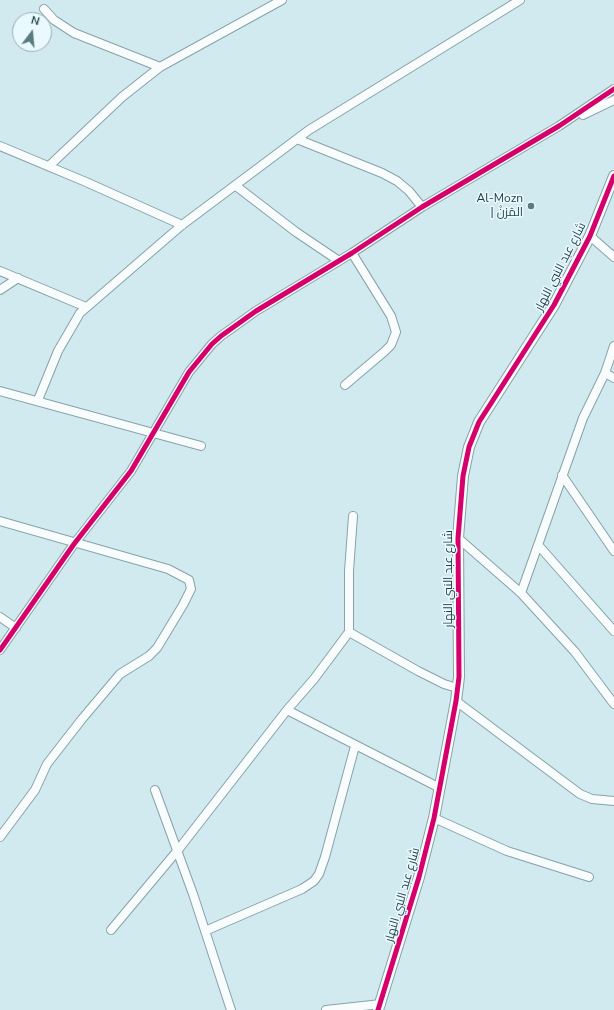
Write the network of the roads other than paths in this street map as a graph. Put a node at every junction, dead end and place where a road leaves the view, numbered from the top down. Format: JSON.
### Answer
{"nodes":[{"id":1,"x":282,"y":0,"type":"edge"},
{"id":2,"x":520,"y":0,"type":"edge"},
{"id":3,"x":44,"y":9,"type":"dead end"},
{"id":4,"x":160,"y":67,"type":"junction"},
{"id":5,"x":614,"y":89,"type":"edge"},
{"id":6,"x":614,"y":100,"type":"edge"},
{"id":7,"x":559,"y":126,"type":"junction"},
{"id":8,"x":297,"y":139,"type":"junction"},
{"id":9,"x":0,"y":146,"type":"edge"},
{"id":10,"x":49,"y":166,"type":"junction"},
{"id":11,"x":614,"y":176,"type":"edge"},
{"id":12,"x":236,"y":186,"type":"junction"},
{"id":13,"x":422,"y":207,"type":"junction"},
{"id":14,"x":182,"y":225,"type":"junction"},
{"id":15,"x":590,"y":236,"type":"junction"},
{"id":16,"x":352,"y":253,"type":"junction"},
{"id":17,"x":614,"y":257,"type":"edge"},
{"id":18,"x":339,"y":261,"type":"junction"},
{"id":19,"x":0,"y":271,"type":"edge"},
{"id":20,"x":18,"y":278,"type":"junction"},
{"id":21,"x":0,"y":290,"type":"edge"},
{"id":22,"x":86,"y":308,"type":"junction"},
{"id":23,"x":614,"y":346,"type":"edge"},
{"id":24,"x":605,"y":374,"type":"junction"},
{"id":25,"x":614,"y":378,"type":"edge"},
{"id":26,"x":345,"y":385,"type":"dead end"},
{"id":27,"x":0,"y":391,"type":"edge"},
{"id":28,"x":38,"y":400,"type":"junction"},
{"id":29,"x":154,"y":432,"type":"junction"},
{"id":30,"x":201,"y":446,"type":"dead end"},
{"id":31,"x":562,"y":475,"type":"junction"},
{"id":32,"x":352,"y":516,"type":"dead end"},
{"id":33,"x":0,"y":521,"type":"edge"},
{"id":34,"x":458,"y":538,"type":"junction"},
{"id":35,"x":74,"y":544,"type":"junction"},
{"id":36,"x":539,"y":546,"type":"junction"},
{"id":37,"x":614,"y":551,"type":"edge"},
{"id":38,"x":521,"y":593,"type":"junction"},
{"id":39,"x":0,"y":617,"type":"edge"},
{"id":40,"x":16,"y":628,"type":"junction"},
{"id":41,"x":614,"y":631,"type":"edge"},
{"id":42,"x":350,"y":632,"type":"junction"},
{"id":43,"x":0,"y":650,"type":"edge"},
{"id":44,"x":458,"y":688,"type":"junction"},
{"id":45,"x":456,"y":701,"type":"junction"},
{"id":46,"x":614,"y":704,"type":"edge"},
{"id":47,"x":287,"y":710,"type":"junction"},
{"id":48,"x":355,"y":746,"type":"junction"},
{"id":49,"x":440,"y":788,"type":"junction"},
{"id":50,"x":155,"y":790,"type":"dead end"},
{"id":51,"x":614,"y":800,"type":"edge"},
{"id":52,"x":434,"y":818,"type":"junction"},
{"id":53,"x":0,"y":838,"type":"edge"},
{"id":54,"x":178,"y":850,"type":"junction"},
{"id":55,"x":589,"y":877,"type":"dead end"},
{"id":56,"x":111,"y":930,"type":"dead end"},
{"id":57,"x":205,"y":930,"type":"junction"},
{"id":58,"x":379,"y":1007,"type":"edge"},
{"id":59,"x":231,"y":1010,"type":"edge"},
{"id":60,"x":326,"y":1010,"type":"edge"}],
"edges":[{"from":1,"to":4,"type":"street"},
{"from":2,"to":8,"type":"street"},
{"from":3,"to":4,"type":"street"},
{"from":4,"to":10,"type":"street"},
{"from":5,"to":7,"type":"street"},
{"from":6,"to":7,"type":"street"},
{"from":7,"to":13,"type":"street"},
{"from":8,"to":12,"type":"street"},
{"from":8,"to":13,"type":"street"},
{"from":9,"to":10,"type":"street"},
{"from":10,"to":14,"type":"street"},
{"from":11,"to":15,"type":"street","name":"شارع عبد النبي النهار"},
{"from":12,"to":14,"type":"street"},
{"from":12,"to":18,"type":"street"},
{"from":13,"to":16,"type":"street"},
{"from":14,"to":22,"type":"street"},
{"from":15,"to":17,"type":"street"},
{"from":15,"to":34,"type":"street","name":"شارع عبد النبي النهار"},
{"from":16,"to":18,"type":"street"},
{"from":16,"to":26,"type":"street"},
{"from":18,"to":29,"type":"street"},
{"from":19,"to":20,"type":"street"},
{"from":20,"to":21,"type":"street"},
{"from":20,"to":22,"type":"street"},
{"from":22,"to":28,"type":"street"},
{"from":23,"to":24,"type":"street"},
{"from":24,"to":25,"type":"street"},
{"from":24,"to":31,"type":"street"},
{"from":27,"to":28,"type":"street"},
{"from":28,"to":29,"type":"street"},
{"from":29,"to":30,"type":"street"},
{"from":29,"to":35,"type":"street"},
{"from":31,"to":36,"type":"street"},
{"from":31,"to":37,"type":"street"},
{"from":32,"to":42,"type":"street"},
{"from":33,"to":35,"type":"street"},
{"from":34,"to":38,"type":"street"},
{"from":34,"to":44,"type":"street","name":"شارع عبد النبي النهار"},
{"from":35,"to":40,"type":"street"},
{"from":35,"to":53,"type":"street"},
{"from":36,"to":38,"type":"street"},
{"from":36,"to":41,"type":"street"},
{"from":38,"to":46,"type":"street"},
{"from":39,"to":40,"type":"street"},
{"from":40,"to":43,"type":"street"},
{"from":42,"to":44,"type":"street"},
{"from":42,"to":47,"type":"street"},
{"from":44,"to":45,"type":"street","name":"شارع عبد النبي النهار"},
{"from":45,"to":49,"type":"street","name":"شارع عبد النبي النهار"},
{"from":45,"to":51,"type":"street"},
{"from":47,"to":48,"type":"street"},
{"from":47,"to":54,"type":"street"},
{"from":48,"to":49,"type":"street"},
{"from":48,"to":57,"type":"street"},
{"from":49,"to":52,"type":"street","name":"شارع عبد النبي النهار"},
{"from":50,"to":54,"type":"street"},
{"from":52,"to":55,"type":"street"},
{"from":52,"to":58,"type":"street","name":"شارع عبد النبي النهار"},
{"from":54,"to":56,"type":"street"},
{"from":54,"to":57,"type":"street"},
{"from":57,"to":59,"type":"street"},
{"from":58,"to":60,"type":"street"}]}
